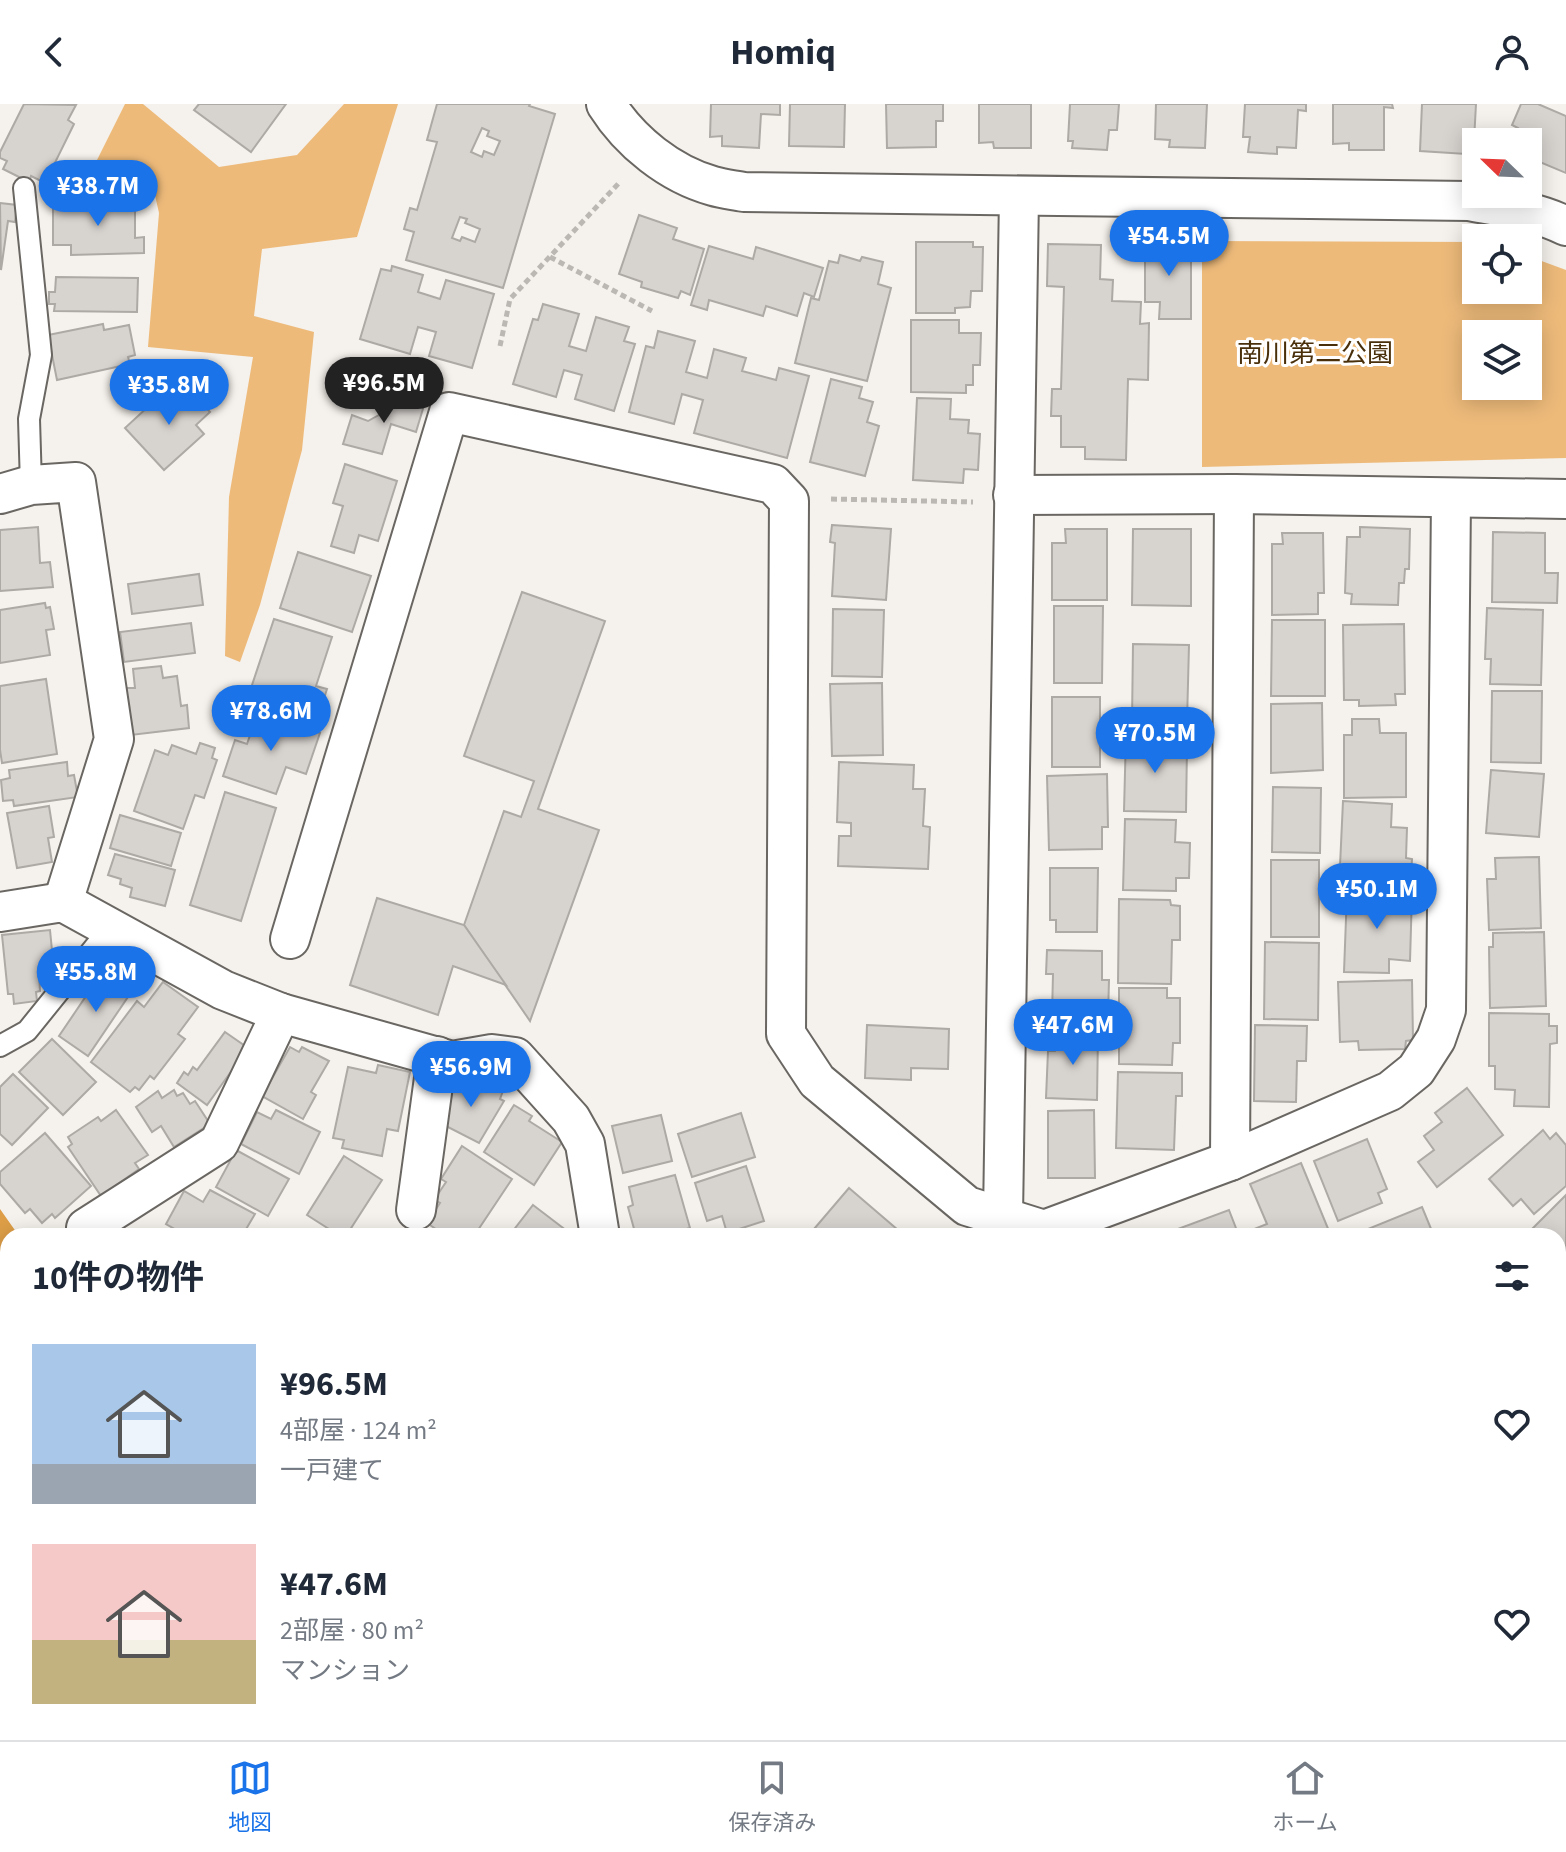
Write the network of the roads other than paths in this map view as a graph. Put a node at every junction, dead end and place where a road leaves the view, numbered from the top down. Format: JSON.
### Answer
{"nodes":[{"id":1,"x":606,"y":104,"type":"edge"},
{"id":2,"x":24,"y":188,"type":"dead end"},
{"id":3,"x":1019,"y":196,"type":"junction"},
{"id":4,"x":1566,"y":226,"type":"edge"},
{"id":5,"x":16,"y":489,"type":"edge"},
{"id":6,"x":1234,"y":494,"type":"junction"},
{"id":7,"x":1013,"y":495,"type":"junction"},
{"id":8,"x":1451,"y":498,"type":"junction"},
{"id":9,"x":1566,"y":499,"type":"edge"},
{"id":10,"x":63,"y":902,"type":"junction"},
{"id":11,"x":0,"y":912,"type":"edge"},
{"id":12,"x":111,"y":927,"type":"junction"},
{"id":13,"x":290,"y":939,"type":"dead end"},
{"id":14,"x":281,"y":1013,"type":"junction"},
{"id":15,"x":0,"y":1046,"type":"edge"},
{"id":16,"x":437,"y":1056,"type":"junction"},
{"id":17,"x":1230,"y":1161,"type":"junction"},
{"id":18,"x":416,"y":1210,"type":"dead end"},
{"id":19,"x":1003,"y":1216,"type":"junction"},
{"id":20,"x":86,"y":1228,"type":"dead end"},
{"id":21,"x":599,"y":1228,"type":"edge"},
{"id":22,"x":1038,"y":1228,"type":"edge"},
{"id":23,"x":1049,"y":1228,"type":"edge"}],
"edges":[{"from":1,"to":3,"type":"street"},
{"from":2,"to":5,"type":"lane"},
{"from":3,"to":4,"type":"street"},
{"from":3,"to":7,"type":"street"},
{"from":5,"to":10,"type":"street"},
{"from":6,"to":7,"type":"street"},
{"from":6,"to":8,"type":"street"},
{"from":6,"to":17,"type":"street"},
{"from":7,"to":19,"type":"street"},
{"from":8,"to":9,"type":"street"},
{"from":8,"to":17,"type":"street"},
{"from":10,"to":11,"type":"street"},
{"from":10,"to":12,"type":"street"},
{"from":12,"to":14,"type":"street"},
{"from":12,"to":15,"type":"lane"},
{"from":13,"to":19,"type":"street"},
{"from":14,"to":16,"type":"street"},
{"from":14,"to":20,"type":"street"},
{"from":16,"to":18,"type":"street"},
{"from":16,"to":21,"type":"street"},
{"from":17,"to":23,"type":"street"},
{"from":19,"to":22,"type":"street"}]}
